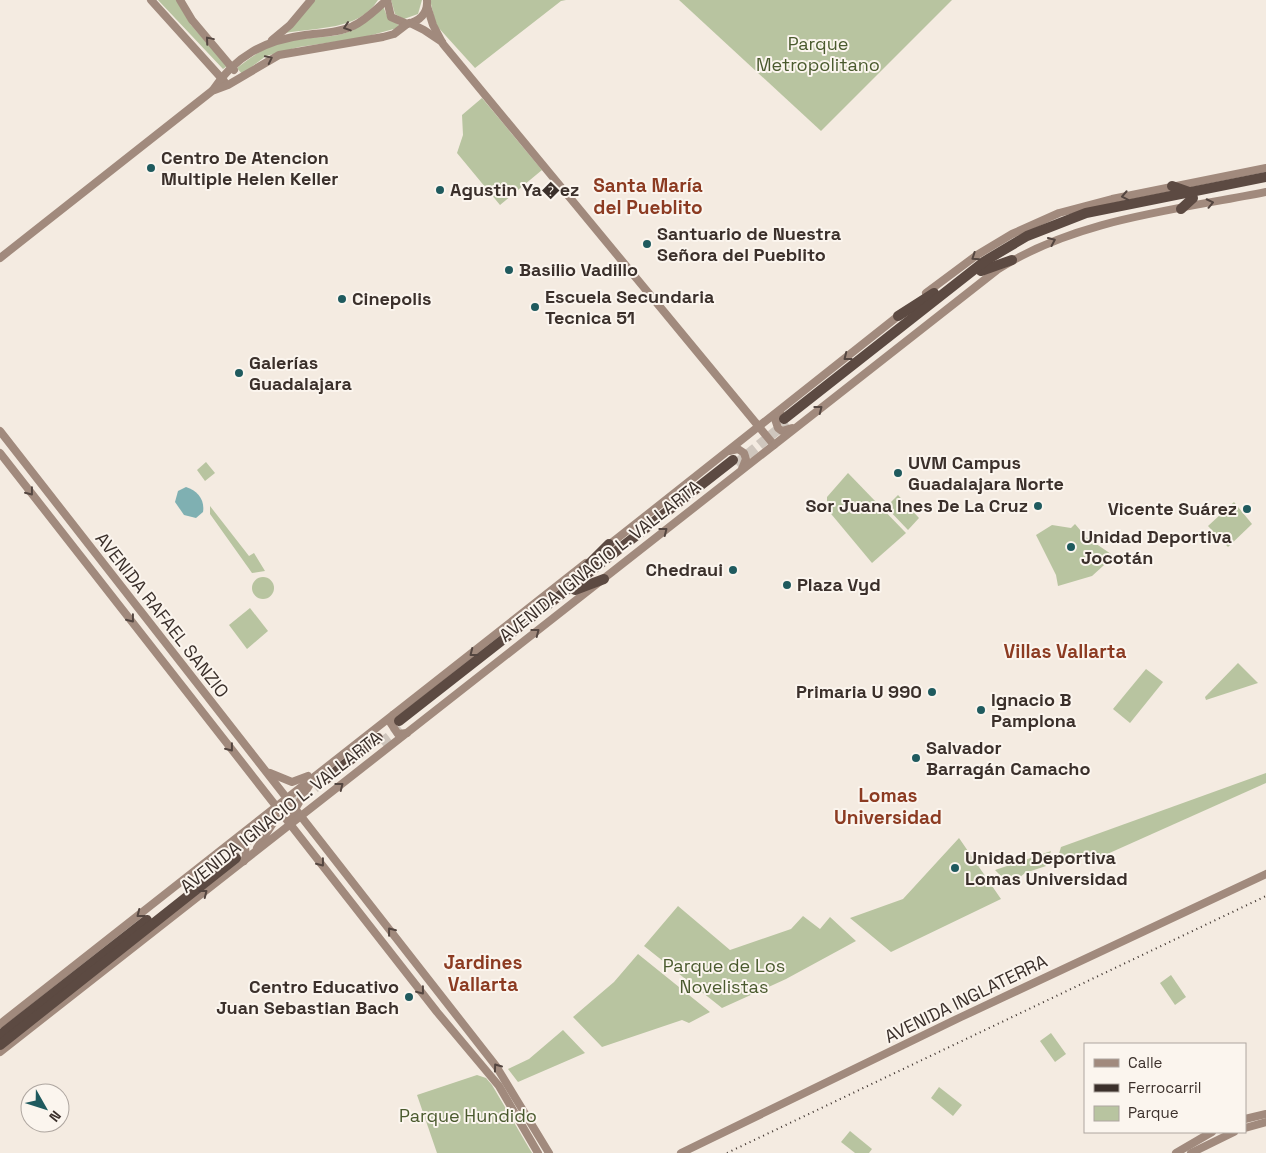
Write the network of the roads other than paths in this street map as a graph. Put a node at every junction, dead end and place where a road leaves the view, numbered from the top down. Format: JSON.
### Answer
{"nodes":[{"id":1,"x":151,"y":0,"type":"edge"},
{"id":2,"x":180,"y":0,"type":"edge"},
{"id":3,"x":311,"y":0,"type":"edge"},
{"id":4,"x":387,"y":0,"type":"edge"},
{"id":5,"x":427,"y":3,"type":"edge"},
{"id":6,"x":409,"y":23,"type":"junction"},
{"id":7,"x":271,"y":41,"type":"junction"},
{"id":8,"x":444,"y":44,"type":"junction"},
{"id":9,"x":232,"y":67,"type":"junction"},
{"id":10,"x":240,"y":77,"type":"junction"},
{"id":11,"x":221,"y":78,"type":"junction"},
{"id":12,"x":228,"y":85,"type":"junction"},
{"id":13,"x":212,"y":91,"type":"junction"},
{"id":14,"x":1266,"y":168,"type":"edge"},
{"id":15,"x":1266,"y":177,"type":"edge"},
{"id":16,"x":1266,"y":183,"type":"edge"},
{"id":17,"x":1172,"y":186,"type":"junction"},
{"id":18,"x":1266,"y":192,"type":"edge"},
{"id":19,"x":1192,"y":195,"type":"junction"},
{"id":20,"x":1083,"y":206,"type":"junction"},
{"id":21,"x":1181,"y":209,"type":"junction"},
{"id":22,"x":1060,"y":222,"type":"junction"},
{"id":23,"x":0,"y":258,"type":"edge"},
{"id":24,"x":1012,"y":260,"type":"junction"},
{"id":25,"x":982,"y":270,"type":"junction"},
{"id":26,"x":961,"y":279,"type":"junction"},
{"id":27,"x":898,"y":316,"type":"junction"},
{"id":28,"x":787,"y":419,"type":"junction"},
{"id":29,"x":758,"y":427,"type":"junction"},
{"id":30,"x":0,"y":431,"type":"edge"},
{"id":31,"x":774,"y":445,"type":"junction"},
{"id":32,"x":0,"y":453,"type":"edge"},
{"id":33,"x":734,"y":462,"type":"junction"},
{"id":34,"x":609,"y":544,"type":"junction"},
{"id":35,"x":604,"y":579,"type":"junction"},
{"id":36,"x":576,"y":590,"type":"junction"},
{"id":37,"x":547,"y":605,"type":"junction"},
{"id":38,"x":383,"y":724,"type":"junction"},
{"id":39,"x":401,"y":724,"type":"junction"},
{"id":40,"x":383,"y":742,"type":"junction"},
{"id":41,"x":345,"y":752,"type":"junction"},
{"id":42,"x":266,"y":771,"type":"junction"},
{"id":43,"x":323,"y":780,"type":"junction"},
{"id":44,"x":261,"y":786,"type":"junction"},
{"id":45,"x":287,"y":798,"type":"junction"},
{"id":46,"x":278,"y":809,"type":"junction"},
{"id":47,"x":296,"y":809,"type":"junction"},
{"id":48,"x":302,"y":817,"type":"junction"},
{"id":49,"x":261,"y":819,"type":"junction"},
{"id":50,"x":290,"y":825,"type":"junction"},
{"id":51,"x":237,"y":856,"type":"junction"},
{"id":52,"x":1266,"y":874,"type":"edge"},
{"id":53,"x":162,"y":916,"type":"junction"},
{"id":54,"x":103,"y":972,"type":"junction"},
{"id":55,"x":0,"y":1024,"type":"edge"},
{"id":56,"x":0,"y":1035,"type":"edge"},
{"id":57,"x":0,"y":1045,"type":"edge"},
{"id":58,"x":0,"y":1052,"type":"edge"},
{"id":59,"x":1266,"y":1114,"type":"edge"},
{"id":60,"x":1246,"y":1120,"type":"edge"},
{"id":61,"x":1266,"y":1122,"type":"edge"},
{"id":62,"x":1246,"y":1128,"type":"edge"},
{"id":63,"x":1210,"y":1133,"type":"edge"},
{"id":64,"x":1232,"y":1133,"type":"edge"},
{"id":65,"x":538,"y":1153,"type":"edge"},
{"id":66,"x":549,"y":1153,"type":"edge"},
{"id":67,"x":681,"y":1153,"type":"edge"},
{"id":68,"x":1176,"y":1153,"type":"edge"},
{"id":69,"x":1190,"y":1153,"type":"edge"}],
"edges":[{"from":1,"to":11,"type":"street"},
{"from":9,"to":2,"type":"street","one_way":true},
{"from":3,"to":7,"type":"street"},
{"from":4,"to":6,"type":"street"},
{"from":4,"to":7,"type":"street","one_way":true},
{"from":5,"to":6,"type":"street"},
{"from":5,"to":8,"type":"street"},
{"from":6,"to":8,"type":"street"},
{"from":10,"to":6,"type":"street","one_way":true},
{"from":7,"to":9,"type":"street"},
{"from":8,"to":29,"type":"street"},
{"from":9,"to":10,"type":"street"},
{"from":9,"to":11,"type":"street"},
{"from":10,"to":12,"type":"street"},
{"from":11,"to":12,"type":"street"},
{"from":11,"to":13,"type":"street"},
{"from":12,"to":13,"type":"street"},
{"from":13,"to":23,"type":"street"},
{"from":14,"to":17,"type":"street","name":"AVENIDA IGNACIO L. VALLARTA"},
{"from":15,"to":19,"type":"highway","name":"AVENIDA IGNACIO L. VALLARTA"},
{"from":16,"to":19,"type":"highway","name":"AVENIDA IGNACIO L. VALLARTA"},
{"from":17,"to":19,"type":"highway"},
{"from":17,"to":20,"type":"street","name":"AVENIDA IGNACIO L. VALLARTA","one_way":true},
{"from":21,"to":18,"type":"street","name":"AVENIDA IGNACIO L. VALLARTA","one_way":true},
{"from":19,"to":21,"type":"highway"},
{"from":19,"to":22,"type":"highway","name":"AVENIDA IGNACIO L. VALLARTA"},
{"from":19,"to":25,"type":"highway","name":"AVENIDA IGNACIO L. VALLARTA"},
{"from":20,"to":22,"type":"highway"},
{"from":20,"to":27,"type":"street","name":"AVENIDA IGNACIO L. VALLARTA","one_way":true},
{"from":24,"to":21,"type":"street","name":"AVENIDA IGNACIO L. VALLARTA","one_way":true},
{"from":22,"to":26,"type":"highway","name":"AVENIDA IGNACIO L. VALLARTA"},
{"from":24,"to":25,"type":"highway"},
{"from":28,"to":24,"type":"street","name":"AVENIDA IGNACIO L. VALLARTA","one_way":true},
{"from":25,"to":28,"type":"highway","name":"AVENIDA IGNACIO L. VALLARTA"},
{"from":26,"to":27,"type":"highway"},
{"from":26,"to":28,"type":"highway","name":"AVENIDA IGNACIO L. VALLARTA"},
{"from":27,"to":28,"type":"street","name":"AVENIDA IGNACIO L. VALLARTA","one_way":true},
{"from":28,"to":29,"type":"street","name":"AVENIDA IGNACIO L. VALLARTA"},
{"from":28,"to":31,"type":"street","name":"AVENIDA IGNACIO L. VALLARTA"},
{"from":29,"to":31,"type":"street"},
{"from":29,"to":33,"type":"street","name":"AVENIDA IGNACIO L. VALLARTA"},
{"from":30,"to":42,"type":"street","name":"AVENIDA RAFAEL SANZIO"},
{"from":31,"to":33,"type":"street","name":"AVENIDA IGNACIO L. VALLARTA"},
{"from":32,"to":44,"type":"street","name":"AVENIDA RAFAEL SANZIO","one_way":true},
{"from":33,"to":34,"type":"street","name":"AVENIDA IGNACIO L. VALLARTA"},
{"from":35,"to":33,"type":"street","name":"AVENIDA IGNACIO L. VALLARTA","one_way":true},
{"from":33,"to":36,"type":"highway","name":"AVENIDA IGNACIO L. VALLARTA"},
{"from":33,"to":37,"type":"highway","name":"AVENIDA IGNACIO L. VALLARTA"},
{"from":34,"to":37,"type":"highway"},
{"from":34,"to":39,"type":"street","name":"AVENIDA IGNACIO L. VALLARTA","one_way":true},
{"from":35,"to":36,"type":"highway"},
{"from":39,"to":35,"type":"street","name":"AVENIDA IGNACIO L. VALLARTA","one_way":true},
{"from":36,"to":39,"type":"highway","name":"AVENIDA IGNACIO L. VALLARTA"},
{"from":37,"to":39,"type":"highway","name":"AVENIDA IGNACIO L. VALLARTA"},
{"from":38,"to":39,"type":"street","name":"AVENIDA IGNACIO L. VALLARTA"},
{"from":38,"to":40,"type":"street"},
{"from":38,"to":41,"type":"street","name":"AVENIDA IGNACIO L. VALLARTA"},
{"from":39,"to":40,"type":"street","name":"AVENIDA IGNACIO L. VALLARTA"},
{"from":40,"to":43,"type":"highway","name":"AVENIDA IGNACIO L. VALLARTA"},
{"from":48,"to":40,"type":"street","name":"AVENIDA IGNACIO L. VALLARTA","one_way":true},
{"from":41,"to":42,"type":"street"},
{"from":41,"to":43,"type":"street","name":"AVENIDA IGNACIO L. VALLARTA"},
{"from":42,"to":45,"type":"street","name":"AVENIDA RAFAEL SANZIO"},
{"from":43,"to":45,"type":"street","name":"AVENIDA IGNACIO L. VALLARTA"},
{"from":43,"to":47,"type":"street"},
{"from":44,"to":46,"type":"street","name":"AVENIDA RAFAEL SANZIO"},
{"from":44,"to":49,"type":"street"},
{"from":45,"to":46,"type":"street"},
{"from":45,"to":47,"type":"street","name":"AVENIDA RAFAEL SANZIO"},
{"from":46,"to":49,"type":"street","name":"AVENIDA IGNACIO L. VALLARTA"},
{"from":46,"to":50,"type":"street","name":"AVENIDA RAFAEL SANZIO"},
{"from":46,"to":51,"type":"street"},
{"from":47,"to":48,"type":"street","name":"AVENIDA RAFAEL SANZIO"},
{"from":47,"to":50,"type":"street"},
{"from":48,"to":50,"type":"street","name":"AVENIDA IGNACIO L. VALLARTA"},
{"from":66,"to":48,"type":"street","name":"AVENIDA RAFAEL SANZIO","one_way":true},
{"from":49,"to":51,"type":"street","name":"AVENIDA IGNACIO L. VALLARTA"},
{"from":50,"to":51,"type":"street","name":"AVENIDA IGNACIO L. VALLARTA"},
{"from":50,"to":65,"type":"street","name":"AVENIDA RAFAEL SANZIO","one_way":true},
{"from":51,"to":53,"type":"highway","name":"AVENIDA IGNACIO L. VALLARTA"},
{"from":54,"to":51,"type":"street","name":"AVENIDA IGNACIO L. VALLARTA","one_way":true},
{"from":51,"to":55,"type":"street","name":"AVENIDA IGNACIO L. VALLARTA","one_way":true},
{"from":51,"to":56,"type":"highway","name":"AVENIDA IGNACIO L. VALLARTA"},
{"from":52,"to":67,"type":"street","name":"AVENIDA INGLATERRA"},
{"from":53,"to":54,"type":"highway"},
{"from":53,"to":57,"type":"highway","name":"AVENIDA IGNACIO L. VALLARTA"},
{"from":54,"to":58,"type":"street","name":"AVENIDA IGNACIO L. VALLARTA"},
{"from":59,"to":60,"type":"street"},
{"from":61,"to":62,"type":"street"},
{"from":63,"to":68,"type":"street"},
{"from":64,"to":69,"type":"street"}]}
